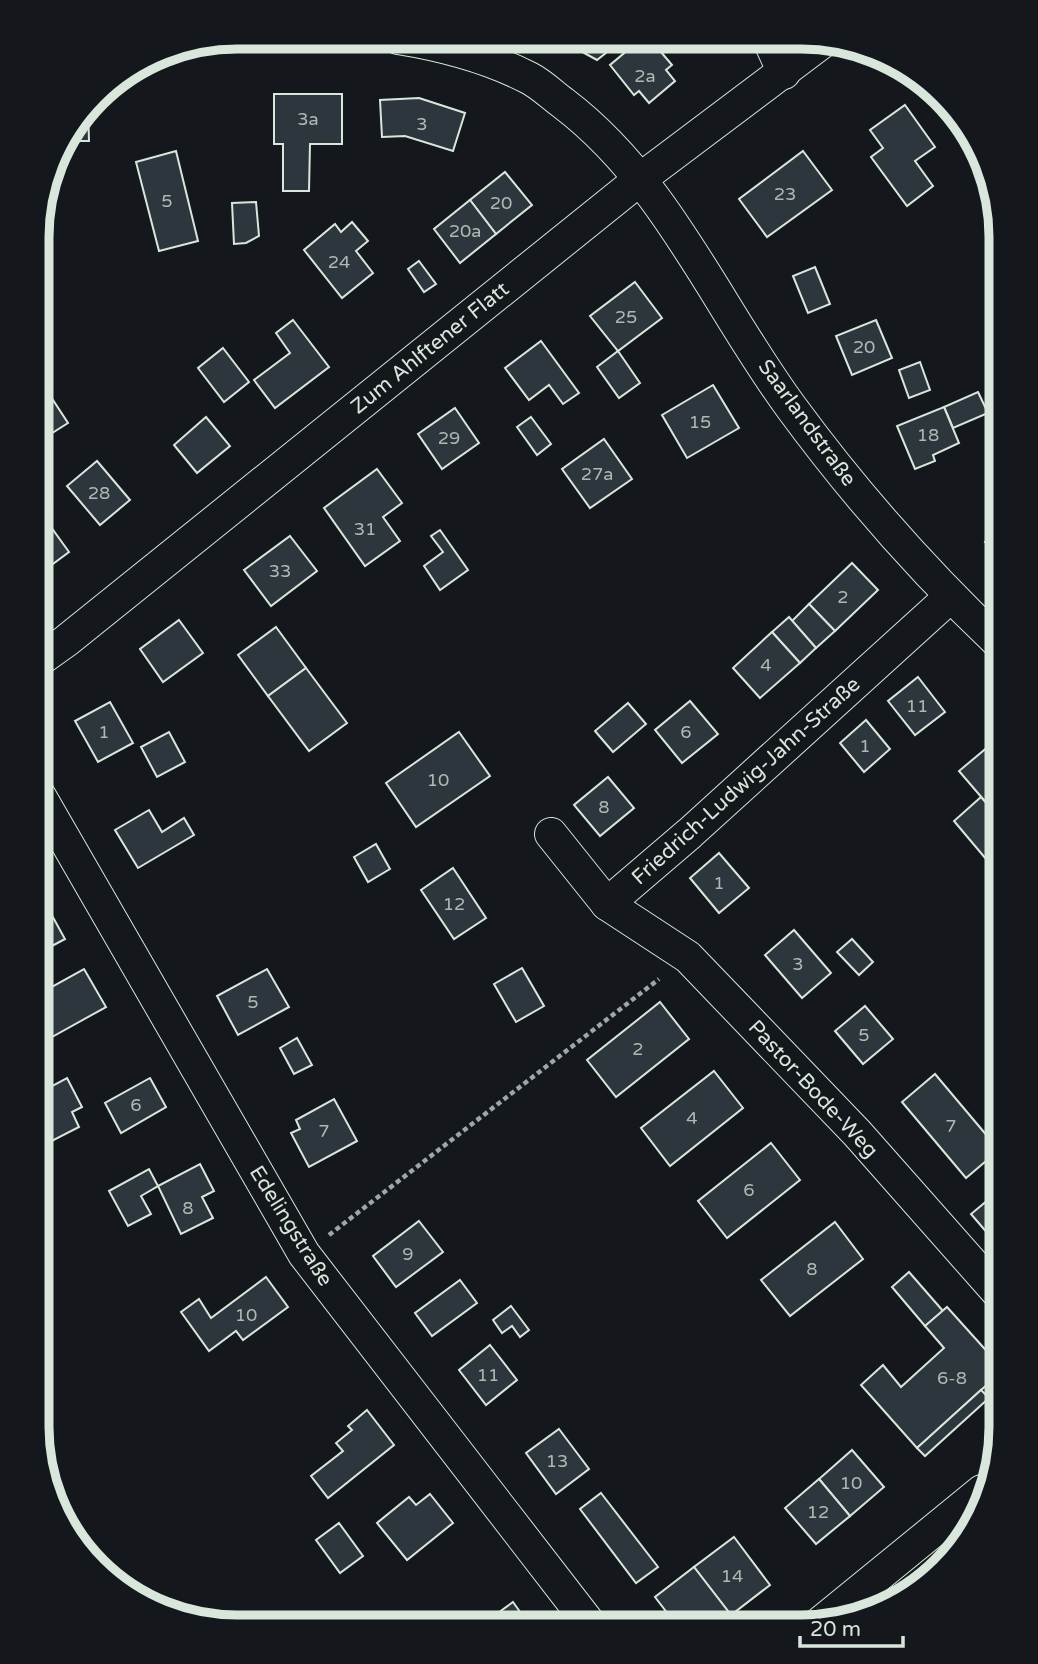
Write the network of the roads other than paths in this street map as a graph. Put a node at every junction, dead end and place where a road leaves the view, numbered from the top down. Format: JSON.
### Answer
{"nodes":[{"id":1,"x":453,"y":49,"type":"edge"},
{"id":2,"x":773,"y":49,"type":"edge"},
{"id":3,"x":813,"y":50,"type":"edge"},
{"id":4,"x":784,"y":73,"type":"junction"},
{"id":5,"x":639,"y":180,"type":"junction"},
{"id":6,"x":950,"y":597,"type":"junction"},
{"id":7,"x":989,"y":634,"type":"edge"},
{"id":8,"x":49,"y":653,"type":"edge"},
{"id":9,"x":49,"y":812,"type":"edge"},
{"id":10,"x":551,"y":834,"type":"dead end"},
{"id":11,"x":607,"y":904,"type":"junction"},
{"id":12,"x":989,"y":1282,"type":"edge"},
{"id":13,"x":975,"y":1496,"type":"edge"},
{"id":14,"x":834,"y":1612,"type":"edge"},
{"id":15,"x":583,"y":1615,"type":"edge"}],
"edges":[{"from":1,"to":5,"type":"street","name":"Saarlandstraße"},
{"from":2,"to":4,"type":"street"},
{"from":3,"to":4,"type":"street","name":"Zum Ahlftener Flatt"},
{"from":4,"to":5,"type":"street","name":"Zum Ahlftener Flatt"},
{"from":5,"to":6,"type":"street","name":"Saarlandstraße"},
{"from":5,"to":8,"type":"street","name":"Zum Ahlftener Flatt"},
{"from":6,"to":7,"type":"street","name":"Saarlandstraße"},
{"from":6,"to":11,"type":"street","name":"Friedrich-Ludwig-Jahn-Straße"},
{"from":9,"to":15,"type":"street","name":"Edelingstraße"},
{"from":10,"to":11,"type":"street"},
{"from":11,"to":12,"type":"street","name":"Pastor-Bode-Weg"},
{"from":13,"to":14,"type":"street"}]}
